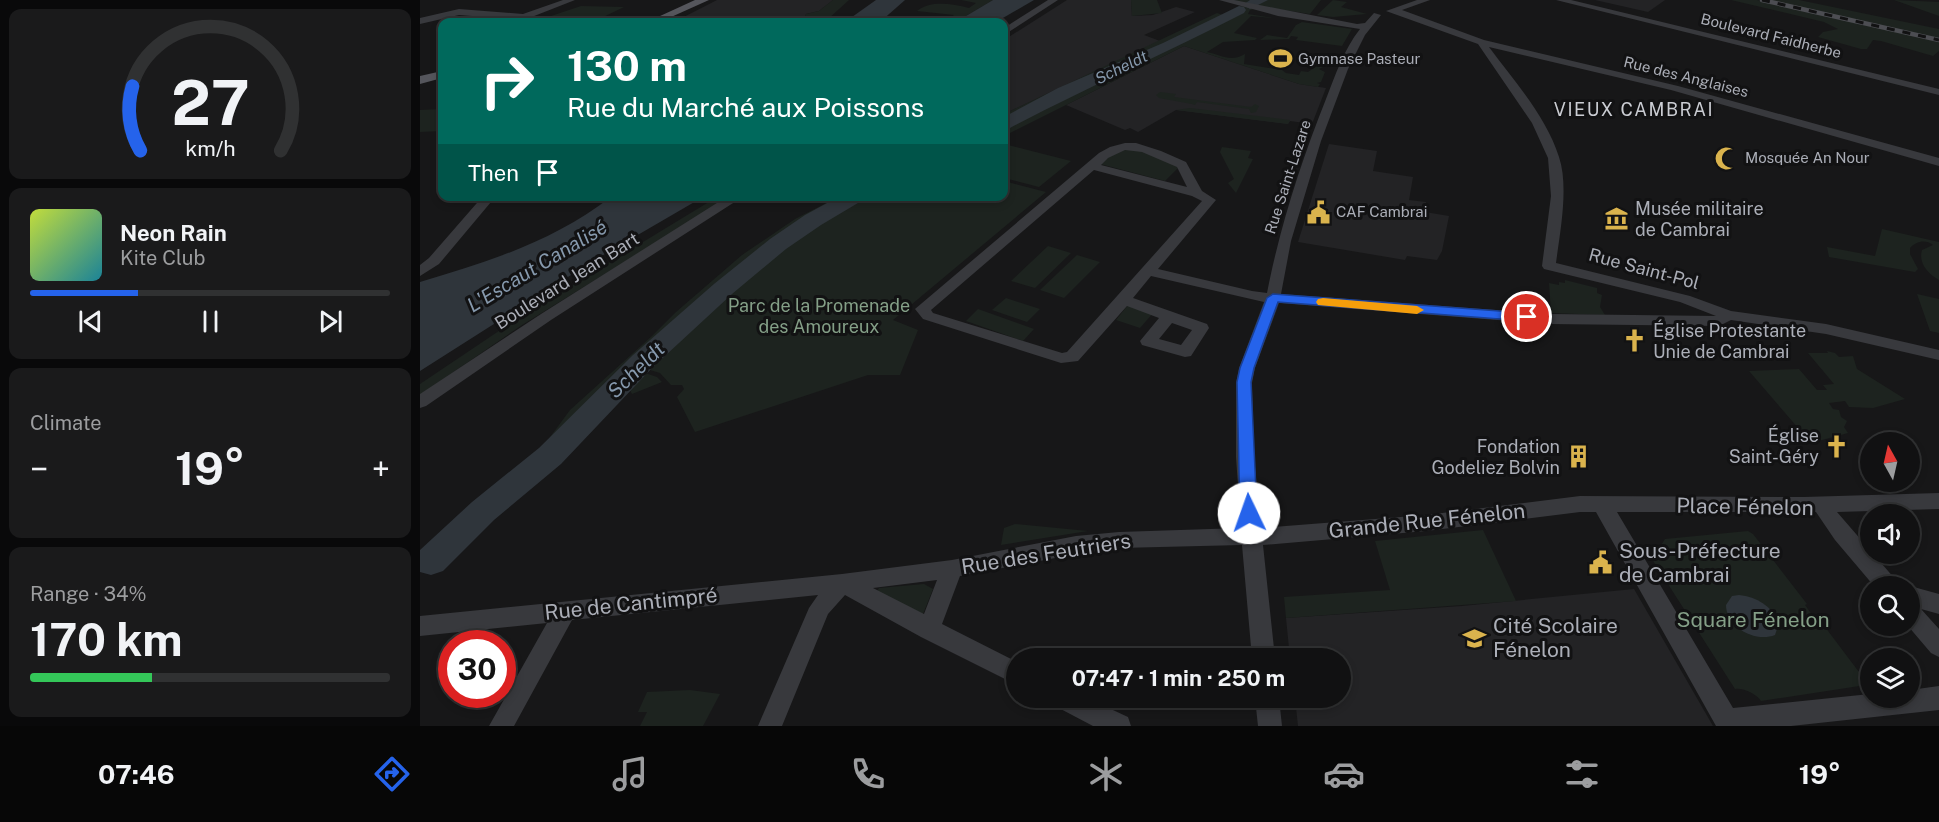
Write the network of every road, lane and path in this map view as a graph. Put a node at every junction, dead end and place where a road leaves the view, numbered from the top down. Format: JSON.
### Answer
{"nodes":[{"id":1,"x":571,"y":0,"type":"edge"},
{"id":2,"x":704,"y":0,"type":"edge"},
{"id":3,"x":1054,"y":0,"type":"edge"},
{"id":4,"x":1223,"y":0,"type":"edge"},
{"id":5,"x":1426,"y":0,"type":"edge"},
{"id":6,"x":1560,"y":0,"type":"edge"},
{"id":7,"x":1578,"y":0,"type":"edge"},
{"id":8,"x":1393,"y":10,"type":"junction"},
{"id":9,"x":420,"y":11,"type":"edge"},
{"id":10,"x":445,"y":14,"type":"junction"},
{"id":11,"x":661,"y":18,"type":"edge"},
{"id":12,"x":420,"y":21,"type":"edge"},
{"id":13,"x":1373,"y":21,"type":"junction"},
{"id":14,"x":1353,"y":22,"type":"junction"},
{"id":15,"x":1008,"y":29,"type":"edge"},
{"id":16,"x":1362,"y":34,"type":"junction"},
{"id":17,"x":1481,"y":42,"type":"junction"},
{"id":18,"x":1920,"y":85,"type":"junction"},
{"id":19,"x":1939,"y":87,"type":"edge"},
{"id":20,"x":1939,"y":92,"type":"edge"},
{"id":21,"x":1939,"y":162,"type":"edge"},
{"id":22,"x":1092,"y":166,"type":"junction"},
{"id":23,"x":1197,"y":194,"type":"junction"},
{"id":24,"x":486,"y":201,"type":"edge"},
{"id":25,"x":730,"y":201,"type":"edge"},
{"id":26,"x":1148,"y":271,"type":"junction"},
{"id":27,"x":420,"y":272,"type":"edge"},
{"id":28,"x":1273,"y":298,"type":"junction"},
{"id":29,"x":1124,"y":300,"type":"junction"},
{"id":30,"x":1728,"y":315,"type":"junction"},
{"id":31,"x":1169,"y":316,"type":"dead end"},
{"id":32,"x":1939,"y":355,"type":"edge"},
{"id":33,"x":420,"y":402,"type":"edge"},
{"id":34,"x":1939,"y":501,"type":"edge"},
{"id":35,"x":1602,"y":504,"type":"junction"},
{"id":36,"x":1821,"y":504,"type":"junction"},
{"id":37,"x":1252,"y":536,"type":"junction"},
{"id":38,"x":952,"y":569,"type":"junction"},
{"id":39,"x":1879,"y":576,"type":"edge"},
{"id":40,"x":842,"y":583,"type":"junction"},
{"id":41,"x":1920,"y":599,"type":"edge"},
{"id":42,"x":1939,"y":604,"type":"edge"},
{"id":43,"x":566,"y":610,"type":"junction"},
{"id":44,"x":1920,"y":624,"type":"edge"},
{"id":45,"x":420,"y":626,"type":"edge"},
{"id":46,"x":929,"y":630,"type":"junction"},
{"id":47,"x":1939,"y":646,"type":"edge"},
{"id":48,"x":1263,"y":648,"type":"edge"},
{"id":49,"x":1006,"y":668,"type":"edge"},
{"id":50,"x":1939,"y":698,"type":"edge"},
{"id":51,"x":1083,"y":708,"type":"edge"},
{"id":52,"x":1268,"y":708,"type":"edge"},
{"id":53,"x":501,"y":726,"type":"edge"},
{"id":54,"x":770,"y":726,"type":"edge"},
{"id":55,"x":1119,"y":726,"type":"edge"},
{"id":56,"x":1269,"y":726,"type":"edge"}],
"edges":[{"from":1,"to":10,"type":"street"},
{"from":2,"to":11,"type":"main road"},
{"from":3,"to":15,"type":"street"},
{"from":4,"to":14,"type":"street"},
{"from":5,"to":8,"type":"street"},
{"from":6,"to":18,"type":"street","name":"Boulevard Faidherbe"},
{"from":7,"to":18,"type":"street","name":"Boulevard Faidherbe"},
{"from":8,"to":13,"type":"street"},
{"from":8,"to":17,"type":"street","name":"Rue des Anglaises"},
{"from":9,"to":10,"type":"street"},
{"from":10,"to":12,"type":"street"},
{"from":13,"to":14,"type":"street"},
{"from":13,"to":16,"type":"street","name":"Rue Saint-Lazare"},
{"from":14,"to":16,"type":"street"},
{"from":16,"to":28,"type":"street","name":"Rue Saint-Lazare"},
{"from":17,"to":21,"type":"street","name":"Rue des Anglaises"},
{"from":17,"to":30,"type":"street","name":"Rue Saint-Pol"},
{"from":18,"to":19,"type":"street","name":"Boulevard Faidherbe"},
{"from":18,"to":20,"type":"street","name":"Boulevard Faidherbe"},
{"from":22,"to":23,"type":"street"},
{"from":22,"to":23,"type":"street"},
{"from":22,"to":29,"type":"street"},
{"from":23,"to":26,"type":"street"},
{"from":24,"to":27,"type":"street"},
{"from":25,"to":33,"type":"street","name":"Boulevard Jean Bart"},
{"from":26,"to":28,"type":"street"},
{"from":26,"to":29,"type":"street"},
{"from":28,"to":30,"type":"street"},
{"from":28,"to":37,"type":"street","name":"Rue Saint-Lazare"},
{"from":29,"to":31,"type":"street"},
{"from":30,"to":32,"type":"street"},
{"from":34,"to":36,"type":"street"},
{"from":35,"to":36,"type":"street","name":"Place Fénelon"},
{"from":35,"to":37,"type":"street","name":"Grande Rue Fénelon"},
{"from":35,"to":50,"type":"street"},
{"from":36,"to":39,"type":"street","name":"Place Fénelon"},
{"from":37,"to":38,"type":"street","name":"Rue des Feutriers"},
{"from":37,"to":48,"type":"street","name":"Rue Saint-Lazare"},
{"from":38,"to":40,"type":"street","name":"Rue des Feutriers"},
{"from":38,"to":46,"type":"street"},
{"from":40,"to":43,"type":"street","name":"Rue de Cantimpré"},
{"from":40,"to":46,"type":"street"},
{"from":40,"to":54,"type":"street"},
{"from":41,"to":42,"type":"street"},
{"from":43,"to":45,"type":"street","name":"Rue de Cantimpré"},
{"from":43,"to":53,"type":"street"},
{"from":44,"to":47,"type":"street"},
{"from":46,"to":49,"type":"street"},
{"from":51,"to":55,"type":"street"},
{"from":52,"to":56,"type":"street"}]}
